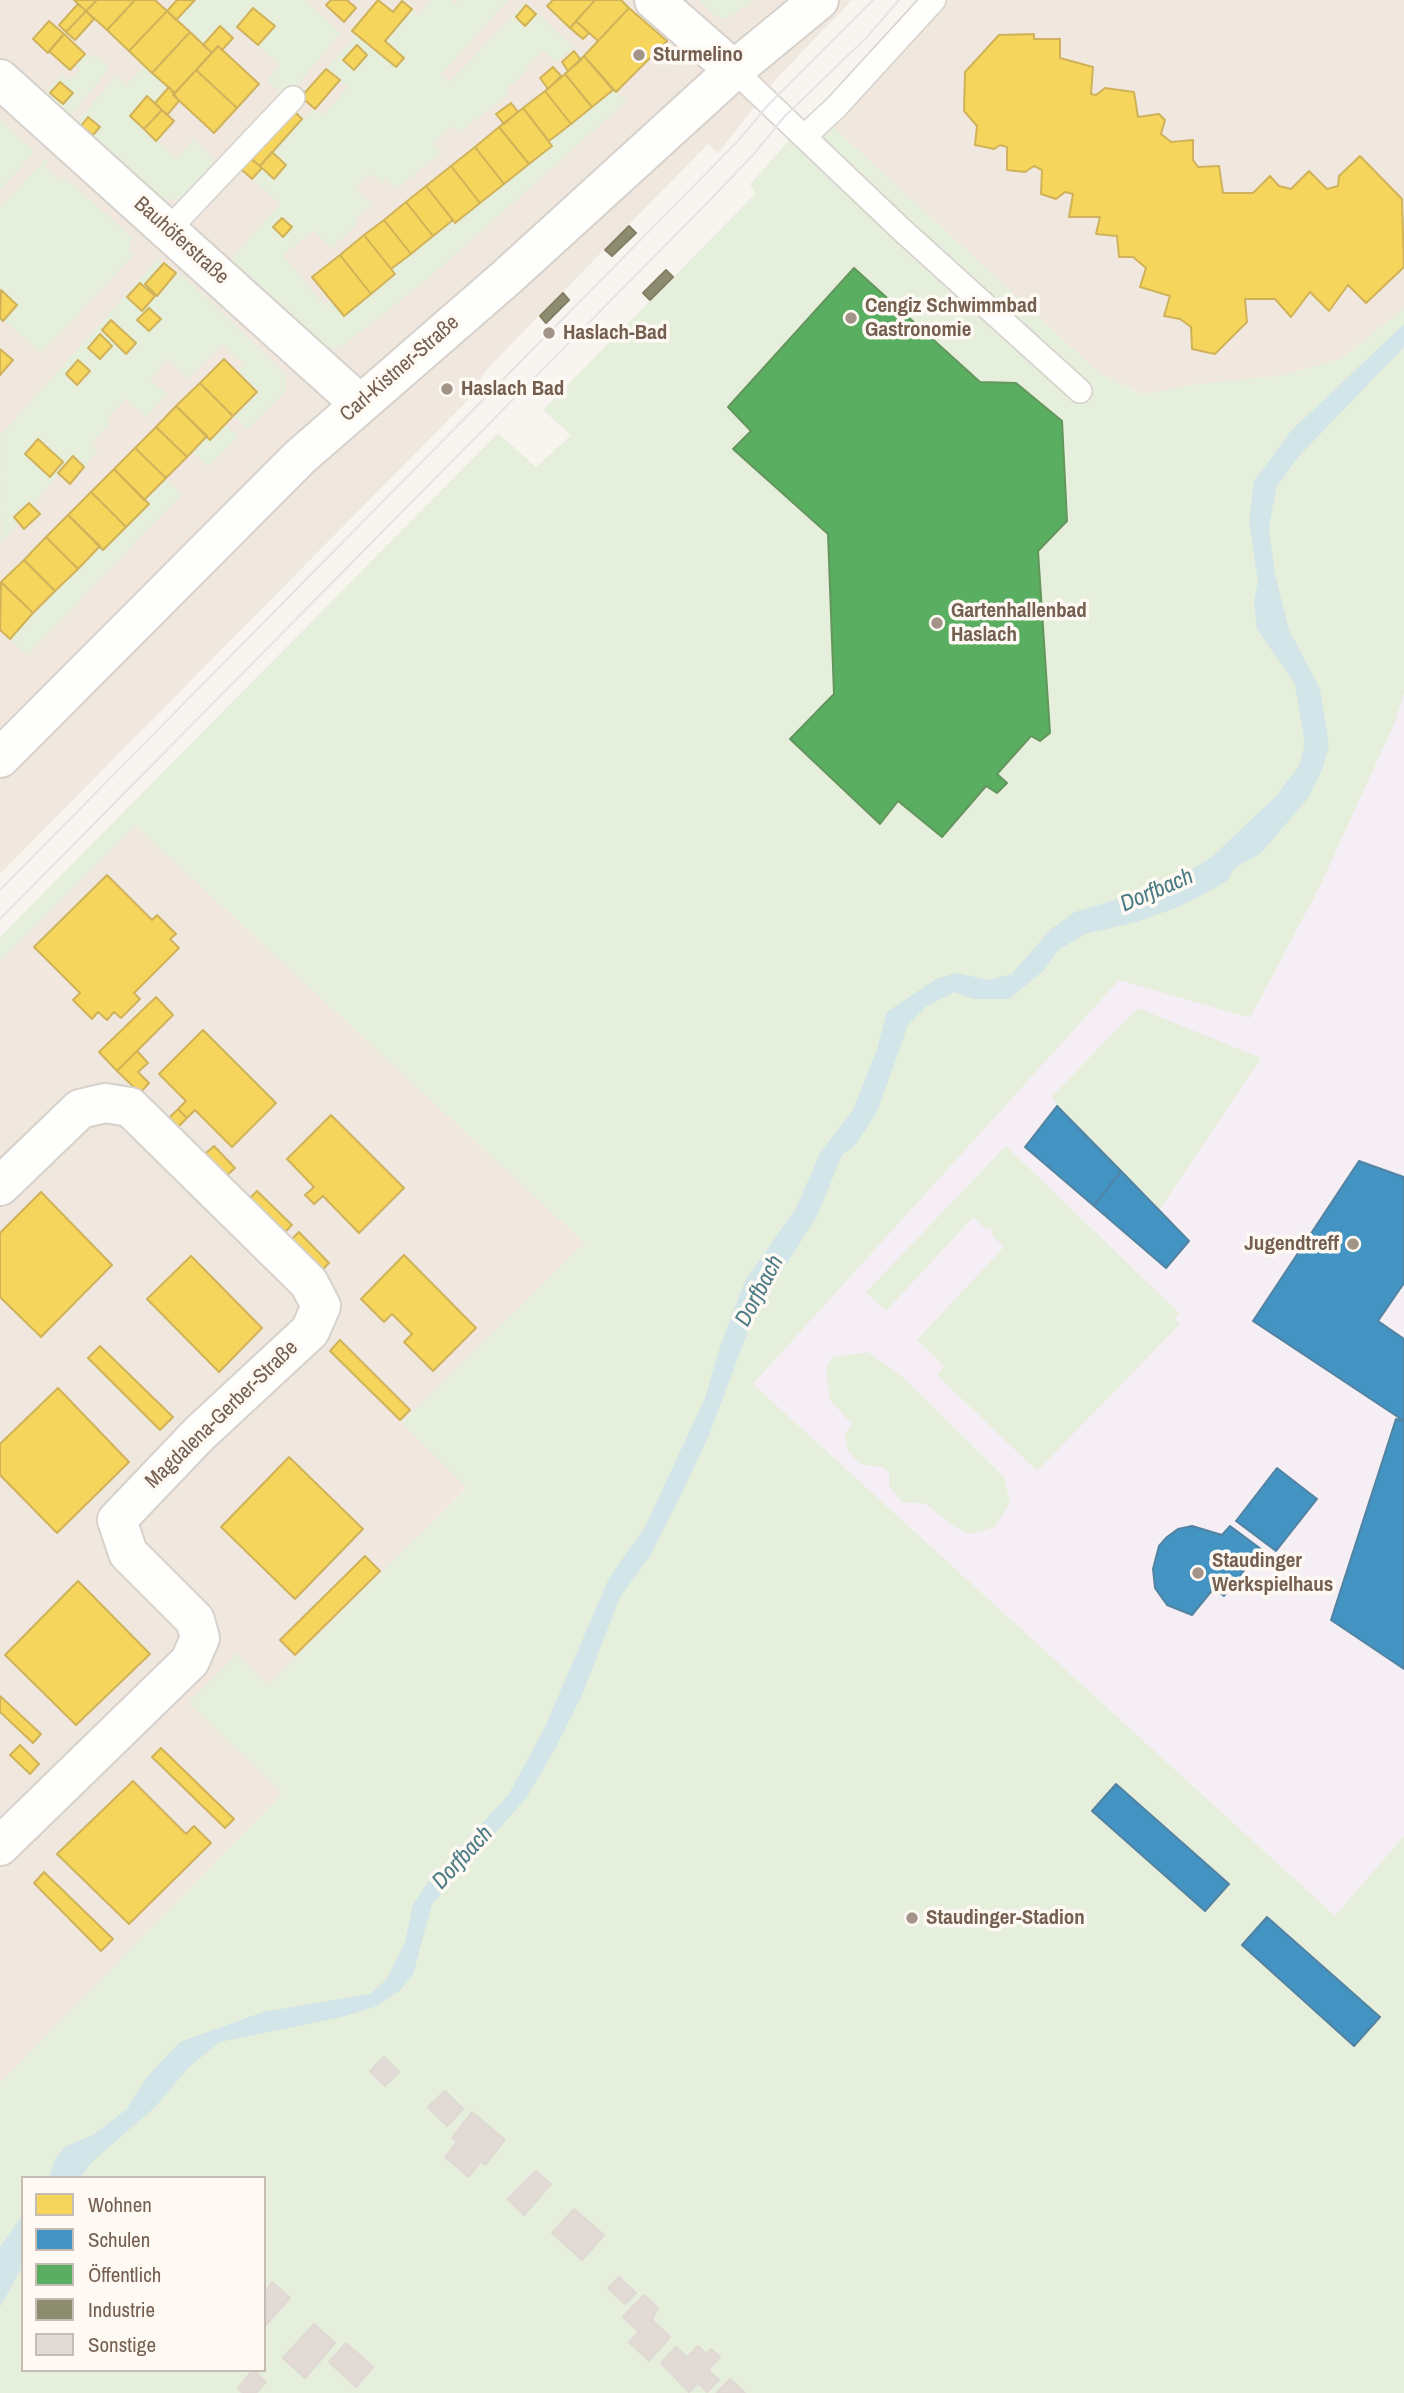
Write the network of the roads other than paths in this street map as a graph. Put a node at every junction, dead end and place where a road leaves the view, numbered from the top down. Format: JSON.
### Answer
{"nodes":[{"id":1,"x":654,"y":0,"type":"edge"},
{"id":2,"x":818,"y":0,"type":"edge"},
{"id":3,"x":934,"y":0,"type":"edge"},
{"id":4,"x":734,"y":70,"type":"junction"},
{"id":5,"x":0,"y":79,"type":"edge"},
{"id":6,"x":293,"y":98,"type":"dead end"},
{"id":7,"x":804,"y":136,"type":"junction"},
{"id":8,"x":169,"y":229,"type":"junction"},
{"id":9,"x":1080,"y":391,"type":"dead end"},
{"id":10,"x":360,"y":404,"type":"junction"},
{"id":11,"x":0,"y":758,"type":"edge"},
{"id":12,"x":0,"y":1186,"type":"edge"},
{"id":13,"x":0,"y":1846,"type":"edge"}],
"edges":[{"from":1,"to":4,"type":"street"},
{"from":2,"to":4,"type":"street","name":"Carl-Kistner-Straße"},
{"from":3,"to":7,"type":"lane"},
{"from":4,"to":7,"type":"lane"},
{"from":4,"to":10,"type":"street","name":"Carl-Kistner-Straße"},
{"from":5,"to":8,"type":"street","name":"Bauhöferstraße"},
{"from":6,"to":8,"type":"lane"},
{"from":7,"to":9,"type":"lane"},
{"from":8,"to":10,"type":"street","name":"Bauhöferstraße"},
{"from":10,"to":11,"type":"street","name":"Carl-Kistner-Straße"},
{"from":12,"to":13,"type":"street","name":"Magdalena-Gerber-Straße"}]}
